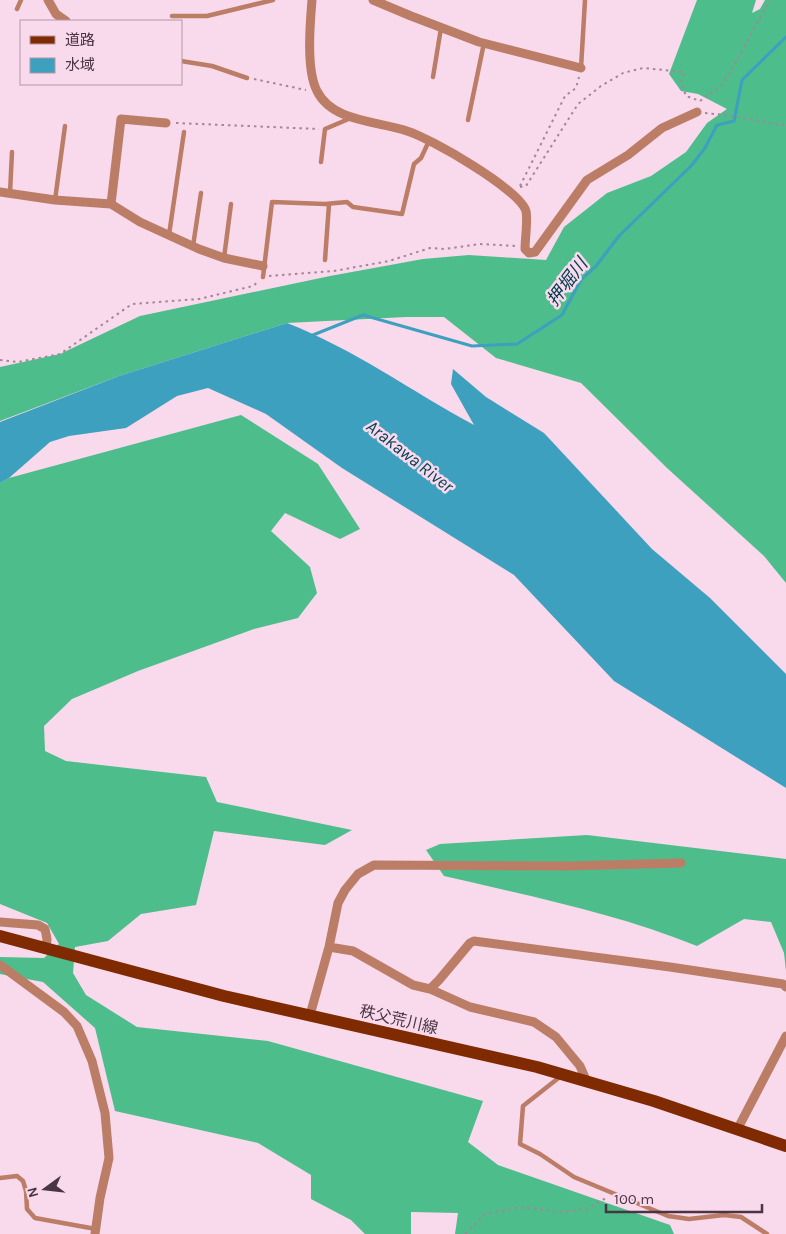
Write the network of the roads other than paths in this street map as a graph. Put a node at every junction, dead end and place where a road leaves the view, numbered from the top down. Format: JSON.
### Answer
{"nodes":[{"id":1,"x":21,"y":0,"type":"edge"},
{"id":2,"x":48,"y":0,"type":"edge"},
{"id":3,"x":273,"y":0,"type":"edge"},
{"id":4,"x":312,"y":0,"type":"edge"},
{"id":5,"x":373,"y":0,"type":"edge"},
{"id":6,"x":585,"y":0,"type":"edge"},
{"id":7,"x":17,"y":9,"type":"dead end"},
{"id":8,"x":172,"y":16,"type":"dead end"},
{"id":9,"x":65,"y":20,"type":"edge"},
{"id":10,"x":440,"y":28,"type":"junction"},
{"id":11,"x":484,"y":43,"type":"junction"},
{"id":12,"x":182,"y":61,"type":"edge"},
{"id":13,"x":581,"y":68,"type":"joint"},
{"id":14,"x":432,"y":76,"type":"dead end"},
{"id":15,"x":247,"y":78,"type":"road end"},
{"id":16,"x":697,"y":112,"type":"road end"},
{"id":17,"x":352,"y":117,"type":"junction"},
{"id":18,"x":468,"y":120,"type":"dead end"},
{"id":19,"x":166,"y":123,"type":"road end"},
{"id":20,"x":65,"y":126,"type":"dead end"},
{"id":21,"x":184,"y":132,"type":"dead end"},
{"id":22,"x":429,"y":140,"type":"junction"},
{"id":23,"x":12,"y":152,"type":"dead end"},
{"id":24,"x":321,"y":162,"type":"dead end"},
{"id":25,"x":0,"y":192,"type":"edge"},
{"id":26,"x":10,"y":193,"type":"junction"},
{"id":27,"x":201,"y":193,"type":"dead end"},
{"id":28,"x":54,"y":200,"type":"junction"},
{"id":29,"x":111,"y":204,"type":"junction"},
{"id":30,"x":231,"y":204,"type":"dead end"},
{"id":31,"x":329,"y":204,"type":"junction"},
{"id":32,"x":169,"y":235,"type":"junction"},
{"id":33,"x":193,"y":246,"type":"junction"},
{"id":34,"x":224,"y":258,"type":"junction"},
{"id":35,"x":326,"y":260,"type":"dead end"},
{"id":36,"x":264,"y":266,"type":"junction"},
{"id":37,"x":263,"y":277,"type":"road end"},
{"id":38,"x":681,"y":863,"type":"dead end"},
{"id":39,"x":0,"y":922,"type":"edge"},
{"id":40,"x":0,"y":936,"type":"edge"},
{"id":41,"x":329,"y":947,"type":"junction"},
{"id":42,"x":46,"y":949,"type":"junction"},
{"id":43,"x":0,"y":965,"type":"edge"},
{"id":44,"x":786,"y":987,"type":"edge"},
{"id":45,"x":430,"y":989,"type":"junction"},
{"id":46,"x":310,"y":1015,"type":"junction"},
{"id":47,"x":786,"y":1036,"type":"edge"},
{"id":48,"x":563,"y":1075,"type":"junction"},
{"id":49,"x":587,"y":1082,"type":"junction"},
{"id":50,"x":737,"y":1130,"type":"junction"},
{"id":51,"x":786,"y":1146,"type":"edge"},
{"id":52,"x":0,"y":1178,"type":"edge"},
{"id":53,"x":95,"y":1231,"type":"edge"},
{"id":54,"x":767,"y":1234,"type":"edge"}],
"edges":[{"from":1,"to":7,"type":"lane"},
{"from":2,"to":9,"type":"street"},
{"from":3,"to":8,"type":"lane"},
{"from":4,"to":17,"type":"street"},
{"from":5,"to":10,"type":"street"},
{"from":6,"to":13,"type":"lane"},
{"from":10,"to":11,"type":"street"},
{"from":10,"to":14,"type":"lane"},
{"from":11,"to":13,"type":"street"},
{"from":11,"to":18,"type":"lane"},
{"from":12,"to":15,"type":"lane"},
{"from":16,"to":22,"type":"street"},
{"from":17,"to":22,"type":"street"},
{"from":17,"to":24,"type":"lane"},
{"from":19,"to":29,"type":"street"},
{"from":20,"to":28,"type":"lane"},
{"from":21,"to":32,"type":"lane"},
{"from":22,"to":31,"type":"lane"},
{"from":23,"to":26,"type":"lane"},
{"from":25,"to":26,"type":"street"},
{"from":26,"to":28,"type":"street"},
{"from":27,"to":33,"type":"lane"},
{"from":28,"to":29,"type":"street"},
{"from":29,"to":32,"type":"street"},
{"from":30,"to":34,"type":"lane"},
{"from":31,"to":35,"type":"lane"},
{"from":31,"to":36,"type":"lane"},
{"from":32,"to":33,"type":"street"},
{"from":33,"to":34,"type":"street"},
{"from":34,"to":36,"type":"street"},
{"from":36,"to":37,"type":"lane"},
{"from":38,"to":41,"type":"street"},
{"from":39,"to":42,"type":"street"},
{"from":40,"to":42,"type":"main road","name":"秩父荒川線"},
{"from":41,"to":45,"type":"street"},
{"from":41,"to":46,"type":"street"},
{"from":42,"to":46,"type":"main road","name":"秩父荒川線"},
{"from":43,"to":53,"type":"street"},
{"from":44,"to":45,"type":"street"},
{"from":45,"to":49,"type":"street"},
{"from":46,"to":48,"type":"main road","name":"秩父荒川線"},
{"from":47,"to":50,"type":"street"},
{"from":48,"to":49,"type":"main road","name":"秩父荒川線"},
{"from":48,"to":54,"type":"lane"},
{"from":49,"to":50,"type":"main road","name":"秩父荒川線"},
{"from":50,"to":51,"type":"main road","name":"秩父荒川線"},
{"from":52,"to":53,"type":"lane"}]}
